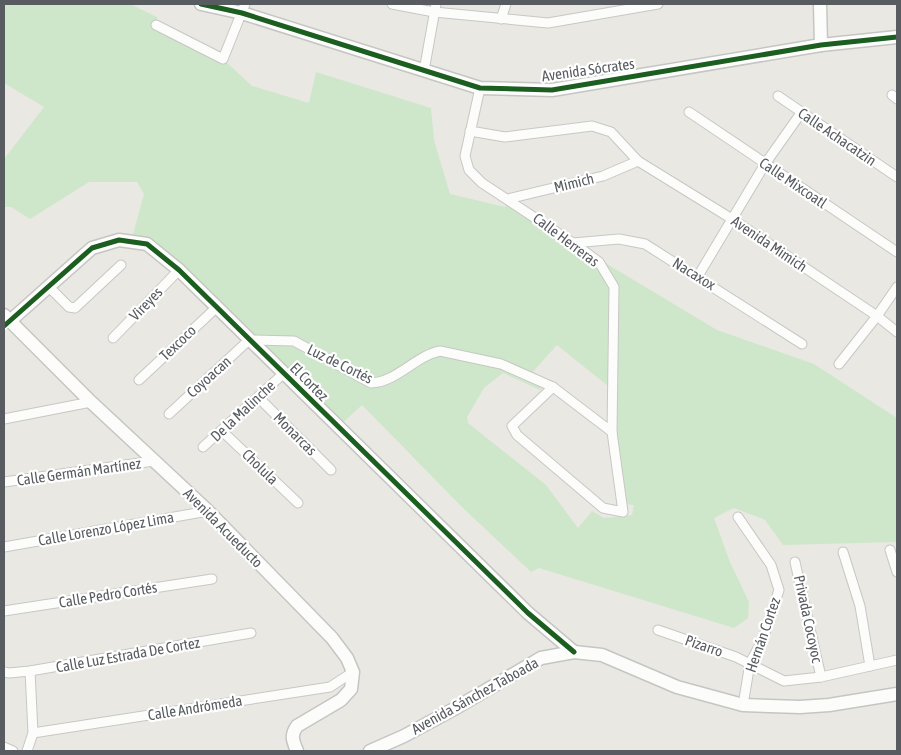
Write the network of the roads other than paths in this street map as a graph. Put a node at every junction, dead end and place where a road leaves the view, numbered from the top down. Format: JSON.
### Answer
{"nodes":[{"id":1,"x":201,"y":4,"type":"edge"},
{"id":2,"x":392,"y":4,"type":"edge"},
{"id":3,"x":506,"y":4,"type":"edge"},
{"id":4,"x":658,"y":4,"type":"edge"},
{"id":5,"x":820,"y":4,"type":"edge"},
{"id":6,"x":435,"y":8,"type":"edge"},
{"id":7,"x":243,"y":9,"type":"edge"},
{"id":8,"x":501,"y":19,"type":"junction"},
{"id":9,"x":156,"y":25,"type":"dead end"},
{"id":10,"x":897,"y":37,"type":"edge"},
{"id":11,"x":821,"y":45,"type":"junction"},
{"id":12,"x":424,"y":71,"type":"junction"},
{"id":13,"x":480,"y":88,"type":"junction"},
{"id":14,"x":778,"y":96,"type":"dead end"},
{"id":15,"x":689,"y":112,"type":"dead end"},
{"id":16,"x":801,"y":113,"type":"junction"},
{"id":17,"x":470,"y":131,"type":"junction"},
{"id":18,"x":638,"y":161,"type":"junction"},
{"id":19,"x":765,"y":164,"type":"junction"},
{"id":20,"x":897,"y":177,"type":"edge"},
{"id":21,"x":508,"y":199,"type":"junction"},
{"id":22,"x":732,"y":219,"type":"junction"},
{"id":23,"x":573,"y":243,"type":"junction"},
{"id":24,"x":897,"y":252,"type":"edge"},
{"id":25,"x":121,"y":265,"type":"dead end"},
{"id":26,"x":179,"y":270,"type":"junction"},
{"id":27,"x":698,"y":276,"type":"junction"},
{"id":28,"x":49,"y":287,"type":"junction"},
{"id":29,"x":897,"y":287,"type":"edge"},
{"id":30,"x":216,"y":307,"type":"junction"},
{"id":31,"x":877,"y":316,"type":"junction"},
{"id":32,"x":6,"y":321,"type":"edge"},
{"id":33,"x":897,"y":332,"type":"edge"},
{"id":34,"x":113,"y":338,"type":"dead end"},
{"id":35,"x":249,"y":340,"type":"junction"},
{"id":36,"x":802,"y":344,"type":"dead end"},
{"id":37,"x":839,"y":364,"type":"dead end"},
{"id":38,"x":283,"y":374,"type":"junction"},
{"id":39,"x":139,"y":380,"type":"dead end"},
{"id":40,"x":552,"y":387,"type":"junction"},
{"id":41,"x":259,"y":398,"type":"junction"},
{"id":42,"x":91,"y":402,"type":"junction"},
{"id":43,"x":169,"y":414,"type":"dead end"},
{"id":44,"x":4,"y":419,"type":"edge"},
{"id":45,"x":222,"y":431,"type":"junction"},
{"id":46,"x":612,"y":432,"type":"junction"},
{"id":47,"x":203,"y":447,"type":"dead end"},
{"id":48,"x":154,"y":461,"type":"junction"},
{"id":49,"x":331,"y":470,"type":"dead end"},
{"id":50,"x":4,"y":482,"type":"edge"},
{"id":51,"x":298,"y":503,"type":"dead end"},
{"id":52,"x":208,"y":511,"type":"junction"},
{"id":53,"x":738,"y":517,"type":"dead end"},
{"id":54,"x":4,"y":547,"type":"edge"},
{"id":55,"x":890,"y":550,"type":"dead end"},
{"id":56,"x":843,"y":552,"type":"dead end"},
{"id":57,"x":795,"y":562,"type":"dead end"},
{"id":58,"x":897,"y":572,"type":"edge"},
{"id":59,"x":212,"y":579,"type":"dead end"},
{"id":60,"x":4,"y":611,"type":"edge"},
{"id":61,"x":658,"y":630,"type":"dead end"},
{"id":62,"x":251,"y":633,"type":"dead end"},
{"id":63,"x":574,"y":652,"type":"junction"},
{"id":64,"x":897,"y":660,"type":"edge"},
{"id":65,"x":750,"y":663,"type":"junction"},
{"id":66,"x":870,"y":666,"type":"junction"},
{"id":67,"x":4,"y":672,"type":"edge"},
{"id":68,"x":30,"y":672,"type":"junction"},
{"id":69,"x":353,"y":672,"type":"junction"},
{"id":70,"x":821,"y":677,"type":"junction"},
{"id":71,"x":897,"y":694,"type":"edge"},
{"id":72,"x":743,"y":705,"type":"junction"},
{"id":73,"x":33,"y":733,"type":"junction"},
{"id":74,"x":404,"y":736,"type":"junction"},
{"id":75,"x":4,"y":747,"type":"edge"},
{"id":76,"x":13,"y":751,"type":"edge"},
{"id":77,"x":27,"y":751,"type":"edge"},
{"id":78,"x":298,"y":751,"type":"edge"},
{"id":79,"x":370,"y":751,"type":"edge"},
{"id":80,"x":388,"y":751,"type":"edge"}],
"edges":[{"from":1,"to":7,"type":"street","name":"Avenida Sócrates"},
{"from":2,"to":6,"type":"street"},
{"from":3,"to":8,"type":"street"},
{"from":4,"to":8,"type":"street"},
{"from":5,"to":11,"type":"street"},
{"from":6,"to":8,"type":"street"},
{"from":6,"to":12,"type":"street"},
{"from":7,"to":9,"type":"street"},
{"from":7,"to":12,"type":"street","name":"Avenida Sócrates"},
{"from":10,"to":11,"type":"street","name":"Avenida Sócrates"},
{"from":11,"to":13,"type":"street","name":"Avenida Sócrates"},
{"from":12,"to":13,"type":"street","name":"Avenida Sócrates"},
{"from":13,"to":17,"type":"street","name":"Calle Herreras"},
{"from":14,"to":16,"type":"street","name":"Calle Achacatzin"},
{"from":15,"to":19,"type":"street","name":"Calle Mixcoatl"},
{"from":16,"to":19,"type":"street"},
{"from":16,"to":20,"type":"street","name":"Calle Achacatzin"},
{"from":17,"to":18,"type":"street","name":"Avenida Mimich"},
{"from":17,"to":21,"type":"street","name":"Calle Herreras"},
{"from":18,"to":21,"type":"street","name":"Mimich"},
{"from":18,"to":22,"type":"street","name":"Avenida Mimich"},
{"from":19,"to":22,"type":"street"},
{"from":19,"to":24,"type":"street","name":"Calle Mixcoatl"},
{"from":21,"to":23,"type":"street","name":"Calle Herreras"},
{"from":22,"to":27,"type":"street"},
{"from":22,"to":31,"type":"street","name":"Avenida Mimich"},
{"from":23,"to":27,"type":"street","name":"Nacaxox"},
{"from":23,"to":46,"type":"street","name":"Calle Herreras"},
{"from":25,"to":28,"type":"street"},
{"from":26,"to":28,"type":"street","name":"El Cortez"},
{"from":26,"to":30,"type":"street","name":"El Cortez"},
{"from":26,"to":34,"type":"street","name":"Vireyes"},
{"from":27,"to":36,"type":"street","name":"Nacaxox"},
{"from":28,"to":32,"type":"street","name":"El Cortez"},
{"from":29,"to":31,"type":"street"},
{"from":30,"to":35,"type":"street","name":"El Cortez"},
{"from":30,"to":39,"type":"street","name":"Texcoco"},
{"from":31,"to":33,"type":"street","name":"Avenida Mimich"},
{"from":31,"to":37,"type":"street"},
{"from":32,"to":42,"type":"street","name":"Avenida Acueducto"},
{"from":35,"to":38,"type":"street","name":"El Cortez"},
{"from":35,"to":40,"type":"street","name":"Luz de Cortés"},
{"from":35,"to":43,"type":"street","name":"Coyoacan"},
{"from":38,"to":41,"type":"street","name":"De la Malinche"},
{"from":38,"to":63,"type":"street","name":"El Cortez"},
{"from":40,"to":46,"type":"street","name":"Luz de Cortés"},
{"from":40,"to":46,"type":"street","name":"Calle Herreras"},
{"from":41,"to":45,"type":"street","name":"De la Malinche"},
{"from":41,"to":49,"type":"street","name":"Monarcas"},
{"from":42,"to":44,"type":"street"},
{"from":42,"to":48,"type":"street","name":"Avenida Acueducto"},
{"from":45,"to":47,"type":"street","name":"De la Malinche"},
{"from":45,"to":51,"type":"street","name":"Cholula"},
{"from":48,"to":50,"type":"street","name":"Calle Germán Martínez"},
{"from":48,"to":52,"type":"street","name":"Avenida Acueducto"},
{"from":52,"to":54,"type":"street","name":"Calle Lorenzo López Lima"},
{"from":52,"to":69,"type":"street","name":"Avenida Acueducto"},
{"from":53,"to":65,"type":"street","name":"Hernán Cortez"},
{"from":55,"to":58,"type":"street"},
{"from":56,"to":66,"type":"street"},
{"from":57,"to":70,"type":"street","name":"Privada Cocoyoc"},
{"from":59,"to":60,"type":"street","name":"Calle Pedro Cortés"},
{"from":61,"to":65,"type":"street","name":"Pizarro"},
{"from":62,"to":68,"type":"street","name":"Calle Luz Estrada De Cortez"},
{"from":63,"to":72,"type":"street","name":"Avenida Sánchez Taboada"},
{"from":63,"to":74,"type":"street","name":"Avenida Sánchez Taboada"},
{"from":64,"to":66,"type":"street","name":"Pizarro"},
{"from":65,"to":70,"type":"street","name":"Pizarro"},
{"from":65,"to":72,"type":"street","name":"Hernán Cortez"},
{"from":66,"to":70,"type":"street","name":"Pizarro"},
{"from":67,"to":68,"type":"street","name":"Calle Luz Estrada De Cortez"},
{"from":68,"to":73,"type":"street"},
{"from":69,"to":73,"type":"street","name":"Calle Andrómeda"},
{"from":69,"to":78,"type":"street"},
{"from":71,"to":72,"type":"street","name":"Avenida Sánchez Taboada"},
{"from":73,"to":77,"type":"street"},
{"from":74,"to":79,"type":"street","name":"Avenida Sánchez Taboada"},
{"from":74,"to":80,"type":"street","name":"Avenida Sánchez Taboada"},
{"from":75,"to":76,"type":"street"}]}
